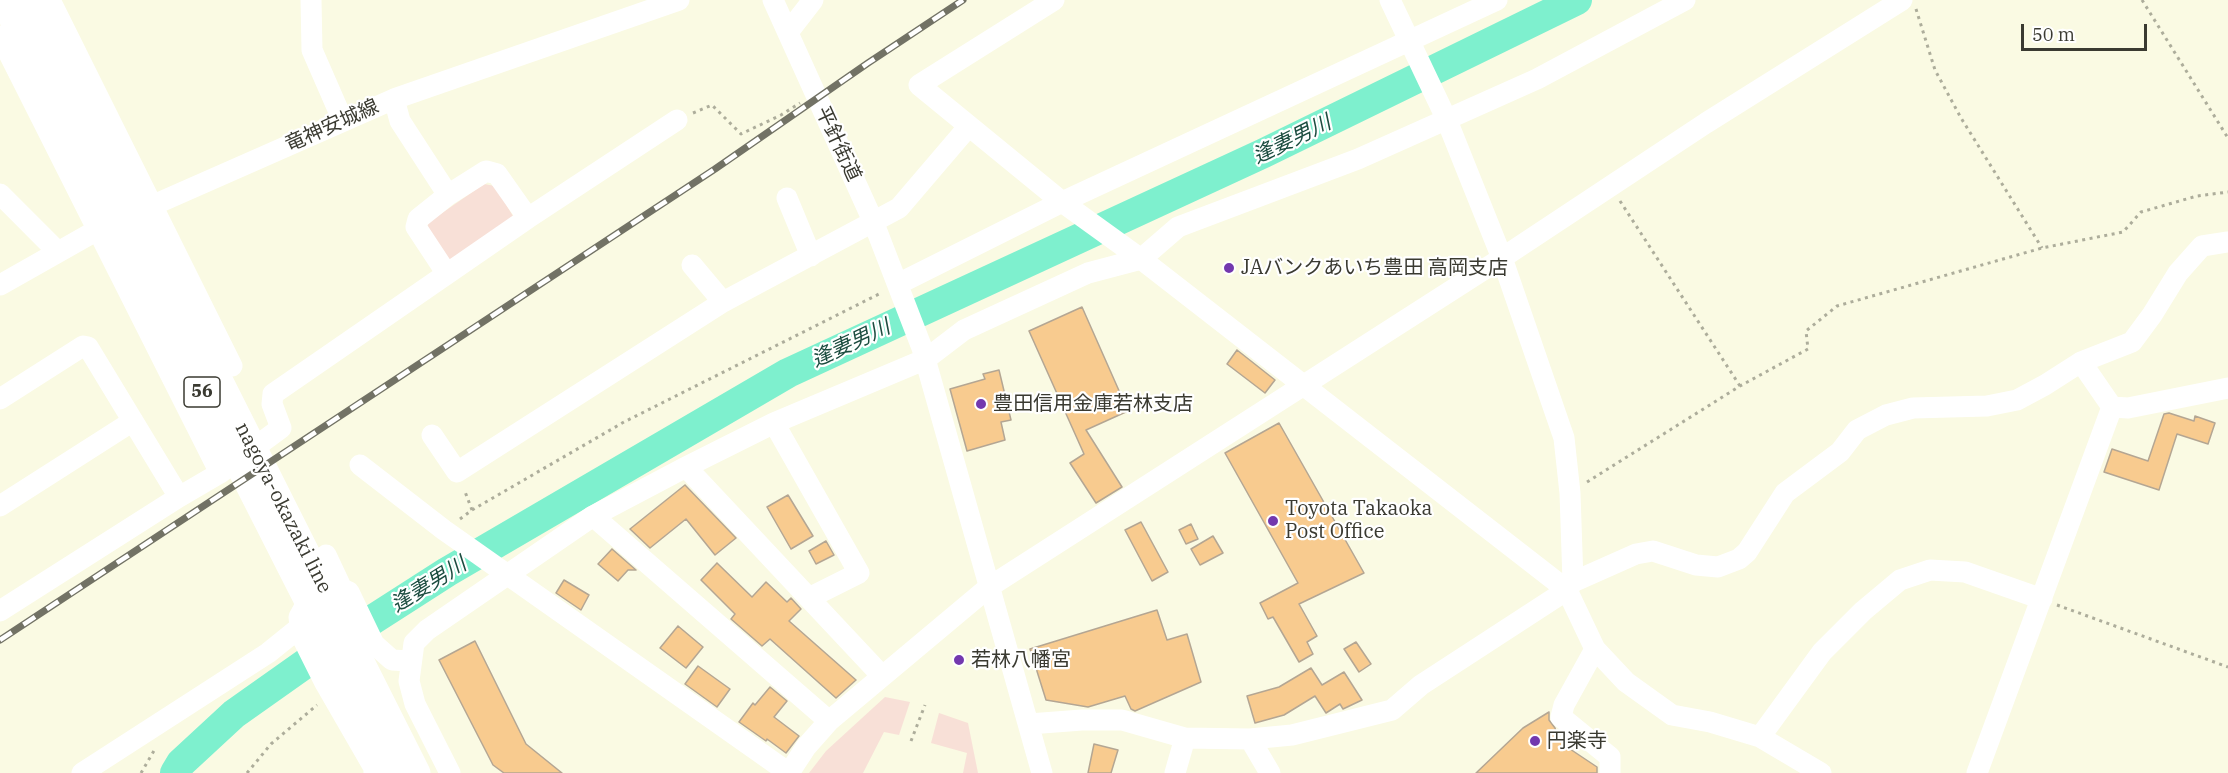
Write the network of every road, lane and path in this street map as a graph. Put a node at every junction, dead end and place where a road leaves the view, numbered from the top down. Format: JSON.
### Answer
{"nodes":[{"id":1,"x":3,"y":0,"type":"edge"},
{"id":2,"x":27,"y":0,"type":"edge"},
{"id":3,"x":50,"y":0,"type":"edge"},
{"id":4,"x":311,"y":0,"type":"edge"},
{"id":5,"x":679,"y":0,"type":"edge"},
{"id":6,"x":773,"y":0,"type":"edge"},
{"id":7,"x":813,"y":0,"type":"edge"},
{"id":8,"x":1054,"y":0,"type":"edge"},
{"id":9,"x":1390,"y":0,"type":"edge"},
{"id":10,"x":1497,"y":0,"type":"edge"},
{"id":11,"x":1685,"y":0,"type":"edge"},
{"id":12,"x":1902,"y":0,"type":"edge"},
{"id":13,"x":1913,"y":0,"type":"edge"},
{"id":14,"x":2142,"y":0,"type":"edge"},
{"id":15,"x":789,"y":31,"type":"junction"},
{"id":16,"x":0,"y":36,"type":"edge"},
{"id":17,"x":1409,"y":43,"type":"junction"},
{"id":18,"x":43,"y":52,"type":"junction"},
{"id":19,"x":814,"y":94,"type":"junction"},
{"id":20,"x":394,"y":99,"type":"junction"},
{"id":21,"x":1445,"y":115,"type":"junction"},
{"id":22,"x":677,"y":120,"type":"joint"},
{"id":23,"x":343,"y":121,"type":"junction"},
{"id":24,"x":969,"y":126,"type":"junction"},
{"id":25,"x":2228,"y":138,"type":"edge"},
{"id":26,"x":1610,"y":186,"type":"junction"},
{"id":27,"x":2228,"y":192,"type":"edge"},
{"id":28,"x":0,"y":194,"type":"edge"},
{"id":29,"x":448,"y":195,"type":"junction"},
{"id":30,"x":787,"y":198,"type":"dead end"},
{"id":31,"x":151,"y":204,"type":"junction"},
{"id":32,"x":1066,"y":204,"type":"junction"},
{"id":33,"x":528,"y":218,"type":"junction"},
{"id":34,"x":873,"y":220,"type":"junction"},
{"id":35,"x":99,"y":229,"type":"junction"},
{"id":36,"x":2228,"y":242,"type":"edge"},
{"id":37,"x":2042,"y":248,"type":"junction"},
{"id":38,"x":58,"y":252,"type":"junction"},
{"id":39,"x":811,"y":256,"type":"junction"},
{"id":40,"x":1138,"y":257,"type":"junction"},
{"id":41,"x":1502,"y":258,"type":"junction"},
{"id":42,"x":692,"y":266,"type":"dead end"},
{"id":43,"x":447,"y":274,"type":"junction"},
{"id":44,"x":0,"y":285,"type":"edge"},
{"id":45,"x":899,"y":286,"type":"junction"},
{"id":46,"x":723,"y":302,"type":"junction"},
{"id":47,"x":924,"y":353,"type":"junction"},
{"id":48,"x":2081,"y":362,"type":"junction"},
{"id":49,"x":232,"y":366,"type":"dead end"},
{"id":50,"x":1303,"y":385,"type":"junction"},
{"id":51,"x":1740,"y":386,"type":"junction"},
{"id":52,"x":2228,"y":388,"type":"edge"},
{"id":53,"x":0,"y":399,"type":"edge"},
{"id":54,"x":2112,"y":407,"type":"junction"},
{"id":55,"x":133,"y":421,"type":"junction"},
{"id":56,"x":774,"y":423,"type":"junction"},
{"id":57,"x":432,"y":435,"type":"dead end"},
{"id":58,"x":360,"y":465,"type":"dead end"},
{"id":59,"x":686,"y":466,"type":"junction"},
{"id":60,"x":457,"y":472,"type":"junction"},
{"id":61,"x":220,"y":473,"type":"junction"},
{"id":62,"x":1570,"y":493,"type":"junction"},
{"id":63,"x":179,"y":497,"type":"junction"},
{"id":64,"x":0,"y":506,"type":"edge"},
{"id":65,"x":472,"y":510,"type":"junction"},
{"id":66,"x":593,"y":516,"type":"junction"},
{"id":67,"x":444,"y":530,"type":"junction"},
{"id":68,"x":326,"y":555,"type":"dead end"},
{"id":69,"x":506,"y":574,"type":"junction"},
{"id":70,"x":988,"y":584,"type":"junction"},
{"id":71,"x":1570,"y":586,"type":"junction"},
{"id":72,"x":345,"y":590,"type":"junction"},
{"id":73,"x":809,"y":598,"type":"junction"},
{"id":74,"x":2042,"y":599,"type":"junction"},
{"id":75,"x":0,"y":611,"type":"edge"},
{"id":76,"x":300,"y":632,"type":"junction"},
{"id":77,"x":1595,"y":649,"type":"junction"},
{"id":78,"x":410,"y":661,"type":"junction"},
{"id":79,"x":2228,"y":667,"type":"edge"},
{"id":80,"x":882,"y":676,"type":"junction"},
{"id":81,"x":329,"y":687,"type":"junction"},
{"id":82,"x":925,"y":705,"type":"dead end"},
{"id":83,"x":379,"y":721,"type":"junction"},
{"id":84,"x":829,"y":721,"type":"junction"},
{"id":85,"x":1029,"y":724,"type":"junction"},
{"id":86,"x":1760,"y":737,"type":"junction"},
{"id":87,"x":1185,"y":738,"type":"junction"},
{"id":88,"x":1250,"y":739,"type":"junction"},
{"id":89,"x":911,"y":741,"type":"dead end"},
{"id":90,"x":82,"y":773,"type":"edge"},
{"id":91,"x":247,"y":773,"type":"edge"},
{"id":92,"x":374,"y":773,"type":"edge"},
{"id":93,"x":395,"y":773,"type":"edge"},
{"id":94,"x":417,"y":773,"type":"edge"},
{"id":95,"x":450,"y":773,"type":"edge"},
{"id":96,"x":789,"y":773,"type":"edge"},
{"id":97,"x":1042,"y":773,"type":"edge"},
{"id":98,"x":1175,"y":773,"type":"edge"},
{"id":99,"x":1270,"y":773,"type":"edge"},
{"id":100,"x":1610,"y":773,"type":"edge"},
{"id":101,"x":1821,"y":773,"type":"edge"},
{"id":102,"x":1977,"y":773,"type":"edge"}],
"edges":[{"from":1,"to":18,"type":"main road","number":"56"},
{"from":2,"to":18,"type":"main road","number":"56"},
{"from":3,"to":31,"type":"street"},
{"from":4,"to":23,"type":"street"},
{"from":5,"to":20,"type":"street","name":"竜神安城線"},
{"from":6,"to":15,"type":"street","name":"平針街道"},
{"from":7,"to":15,"type":"street"},
{"from":8,"to":24,"type":"street"},
{"from":9,"to":17,"type":"street"},
{"from":10,"to":17,"type":"street"},
{"from":11,"to":21,"type":"street"},
{"from":12,"to":26,"type":"street"},
{"from":13,"to":37,"type":"path"},
{"from":14,"to":25,"type":"path"},
{"from":15,"to":19,"type":"street","name":"平針街道"},
{"from":16,"to":35,"type":"street"},
{"from":17,"to":21,"type":"street"},
{"from":17,"to":32,"type":"street"},
{"from":18,"to":83,"type":"main road","name":"nagoya-okazaki line","number":"56"},
{"from":19,"to":22,"type":"path"},
{"from":19,"to":34,"type":"street","name":"平針街道"},
{"from":20,"to":23,"type":"street","name":"竜神安城線"},
{"from":20,"to":29,"type":"street"},
{"from":21,"to":40,"type":"street"},
{"from":21,"to":41,"type":"street"},
{"from":22,"to":33,"type":"street"},
{"from":23,"to":31,"type":"street","name":"竜神安城線"},
{"from":24,"to":32,"type":"street"},
{"from":24,"to":34,"type":"street"},
{"from":26,"to":41,"type":"street"},
{"from":26,"to":51,"type":"path"},
{"from":27,"to":37,"type":"path"},
{"from":28,"to":38,"type":"street"},
{"from":29,"to":33,"type":"street"},
{"from":29,"to":43,"type":"street"},
{"from":30,"to":39,"type":"street"},
{"from":31,"to":35,"type":"street","name":"竜神安城線"},
{"from":31,"to":49,"type":"street"},
{"from":32,"to":40,"type":"street"},
{"from":32,"to":45,"type":"street"},
{"from":33,"to":43,"type":"street"},
{"from":34,"to":39,"type":"street"},
{"from":34,"to":45,"type":"street","name":"平針街道"},
{"from":35,"to":38,"type":"street","name":"竜神安城線"},
{"from":35,"to":61,"type":"street"},
{"from":36,"to":48,"type":"street"},
{"from":37,"to":51,"type":"path"},
{"from":38,"to":44,"type":"street","name":"竜神安城線"},
{"from":39,"to":46,"type":"street"},
{"from":40,"to":47,"type":"street"},
{"from":40,"to":50,"type":"street"},
{"from":41,"to":50,"type":"street"},
{"from":41,"to":62,"type":"street"},
{"from":42,"to":46,"type":"street"},
{"from":43,"to":61,"type":"street"},
{"from":45,"to":47,"type":"street","name":"平針街道"},
{"from":45,"to":65,"type":"path"},
{"from":46,"to":60,"type":"street"},
{"from":47,"to":56,"type":"street"},
{"from":47,"to":70,"type":"street","name":"平針街道"},
{"from":48,"to":54,"type":"street"},
{"from":48,"to":71,"type":"street"},
{"from":50,"to":70,"type":"street"},
{"from":50,"to":71,"type":"street"},
{"from":51,"to":62,"type":"path"},
{"from":52,"to":54,"type":"street"},
{"from":53,"to":55,"type":"street"},
{"from":54,"to":74,"type":"street"},
{"from":55,"to":63,"type":"street"},
{"from":55,"to":64,"type":"street"},
{"from":56,"to":59,"type":"street"},
{"from":56,"to":73,"type":"street"},
{"from":57,"to":60,"type":"street"},
{"from":58,"to":67,"type":"street"},
{"from":59,"to":66,"type":"street"},
{"from":59,"to":73,"type":"street"},
{"from":60,"to":65,"type":"path"},
{"from":61,"to":63,"type":"street"},
{"from":62,"to":71,"type":"street"},
{"from":63,"to":75,"type":"street"},
{"from":65,"to":67,"type":"path"},
{"from":66,"to":69,"type":"street"},
{"from":66,"to":84,"type":"street"},
{"from":67,"to":69,"type":"street"},
{"from":68,"to":72,"type":"street"},
{"from":69,"to":78,"type":"street"},
{"from":69,"to":96,"type":"street"},
{"from":70,"to":80,"type":"street"},
{"from":70,"to":85,"type":"street","name":"平針街道"},
{"from":71,"to":77,"type":"street"},
{"from":71,"to":88,"type":"street"},
{"from":72,"to":76,"type":"street"},
{"from":72,"to":78,"type":"street"},
{"from":73,"to":80,"type":"street"},
{"from":74,"to":79,"type":"path"},
{"from":74,"to":86,"type":"street"},
{"from":74,"to":102,"type":"street"},
{"from":76,"to":81,"type":"street"},
{"from":76,"to":90,"type":"street"},
{"from":77,"to":86,"type":"street"},
{"from":77,"to":100,"type":"street"},
{"from":78,"to":95,"type":"street"},
{"from":80,"to":84,"type":"street"},
{"from":81,"to":91,"type":"path"},
{"from":81,"to":92,"type":"street"},
{"from":82,"to":89,"type":"path"},
{"from":83,"to":93,"type":"main road","name":"nagoya-okazaki line","number":"56"},
{"from":83,"to":94,"type":"main road","name":"nagoya-okazaki line","number":"56"},
{"from":84,"to":96,"type":"street"},
{"from":85,"to":87,"type":"street"},
{"from":85,"to":97,"type":"street","name":"平針街道"},
{"from":86,"to":101,"type":"street"},
{"from":87,"to":88,"type":"street"},
{"from":87,"to":98,"type":"street"},
{"from":88,"to":99,"type":"street"}]}
